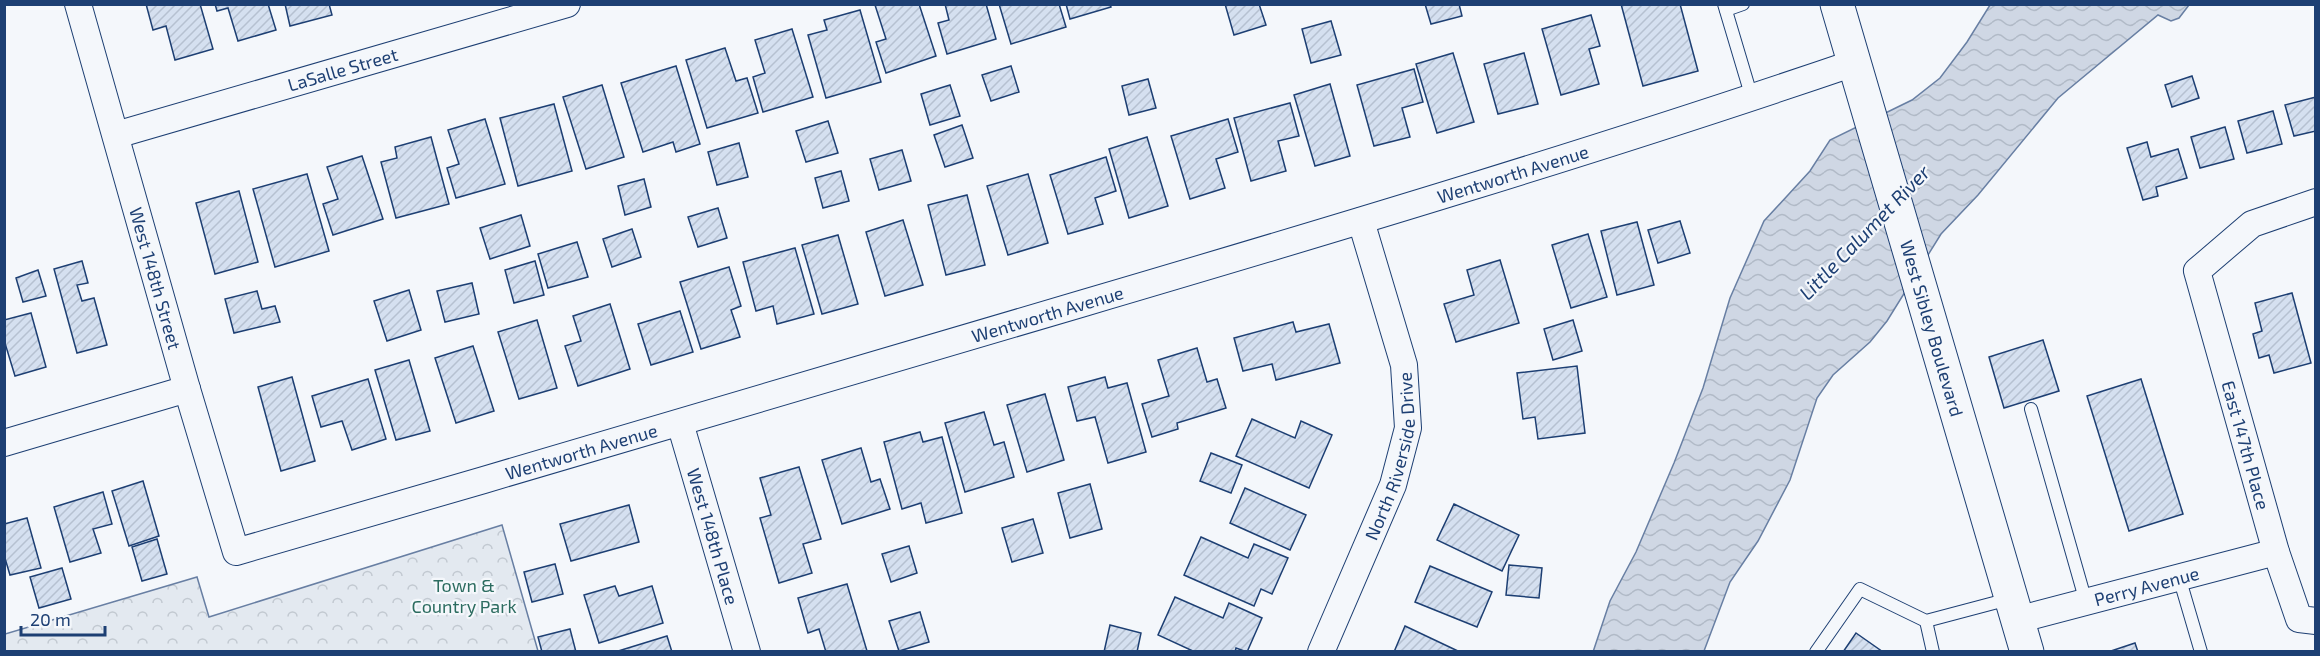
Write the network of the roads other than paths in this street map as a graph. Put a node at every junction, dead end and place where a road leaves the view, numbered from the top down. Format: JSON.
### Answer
{"nodes":[{"id":1,"x":78,"y":4,"type":"edge"},
{"id":2,"x":567,"y":4,"type":"edge"},
{"id":3,"x":1743,"y":4,"type":"edge"},
{"id":4,"x":1837,"y":4,"type":"edge"},
{"id":5,"x":1725,"y":7,"type":"edge"},
{"id":6,"x":1857,"y":74,"type":"junction"},
{"id":7,"x":1752,"y":98,"type":"junction"},
{"id":8,"x":116,"y":135,"type":"junction"},
{"id":9,"x":2316,"y":202,"type":"edge"},
{"id":10,"x":1360,"y":221,"type":"junction"},
{"id":11,"x":187,"y":389,"type":"junction"},
{"id":12,"x":2031,"y":409,"type":"dead end"},
{"id":13,"x":680,"y":423,"type":"junction"},
{"id":14,"x":4,"y":443,"type":"edge"},
{"id":15,"x":236,"y":552,"type":"joint"},
{"id":16,"x":2276,"y":552,"type":"junction"},
{"id":17,"x":2179,"y":577,"type":"junction"},
{"id":18,"x":2086,"y":602,"type":"junction"},
{"id":19,"x":2014,"y":609,"type":"junction"},
{"id":20,"x":2307,"y":620,"type":"edge"},
{"id":21,"x":1926,"y":621,"type":"junction"},
{"id":22,"x":747,"y":651,"type":"edge"},
{"id":23,"x":1322,"y":651,"type":"edge"},
{"id":24,"x":1816,"y":651,"type":"edge"},
{"id":25,"x":1933,"y":651,"type":"edge"},
{"id":26,"x":2026,"y":651,"type":"edge"},
{"id":27,"x":2201,"y":651,"type":"edge"}],
"edges":[{"from":1,"to":8,"type":"street","name":"West 148th Street"},
{"from":2,"to":8,"type":"street","name":"LaSalle Street"},
{"from":3,"to":5,"type":"lane"},
{"from":4,"to":6,"type":"main road","name":"West Sibley Boulevard"},
{"from":5,"to":7,"type":"lane"},
{"from":6,"to":7,"type":"street","name":"Wentworth Avenue"},
{"from":6,"to":19,"type":"main road","name":"West Sibley Boulevard"},
{"from":7,"to":10,"type":"street","name":"Wentworth Avenue"},
{"from":8,"to":11,"type":"street","name":"West 148th Street"},
{"from":9,"to":16,"type":"street","name":"East 147th Place"},
{"from":10,"to":13,"type":"street","name":"Wentworth Avenue"},
{"from":10,"to":23,"type":"street","name":"North Riverside Drive"},
{"from":11,"to":14,"type":"street"},
{"from":11,"to":15,"type":"street","name":"West 148th Street"},
{"from":12,"to":18,"type":"lane"},
{"from":13,"to":15,"type":"street","name":"Wentworth Avenue"},
{"from":13,"to":22,"type":"street","name":"West 148th Place"},
{"from":16,"to":17,"type":"street","name":"Perry Avenue"},
{"from":16,"to":20,"type":"street","name":"East 147th Place"},
{"from":17,"to":18,"type":"street","name":"Perry Avenue"},
{"from":17,"to":27,"type":"lane"},
{"from":18,"to":19,"type":"street","name":"Perry Avenue"},
{"from":19,"to":21,"type":"lane"},
{"from":19,"to":26,"type":"main road","name":"West Sibley Boulevard"},
{"from":21,"to":24,"type":"lane"},
{"from":21,"to":25,"type":"lane"}]}
